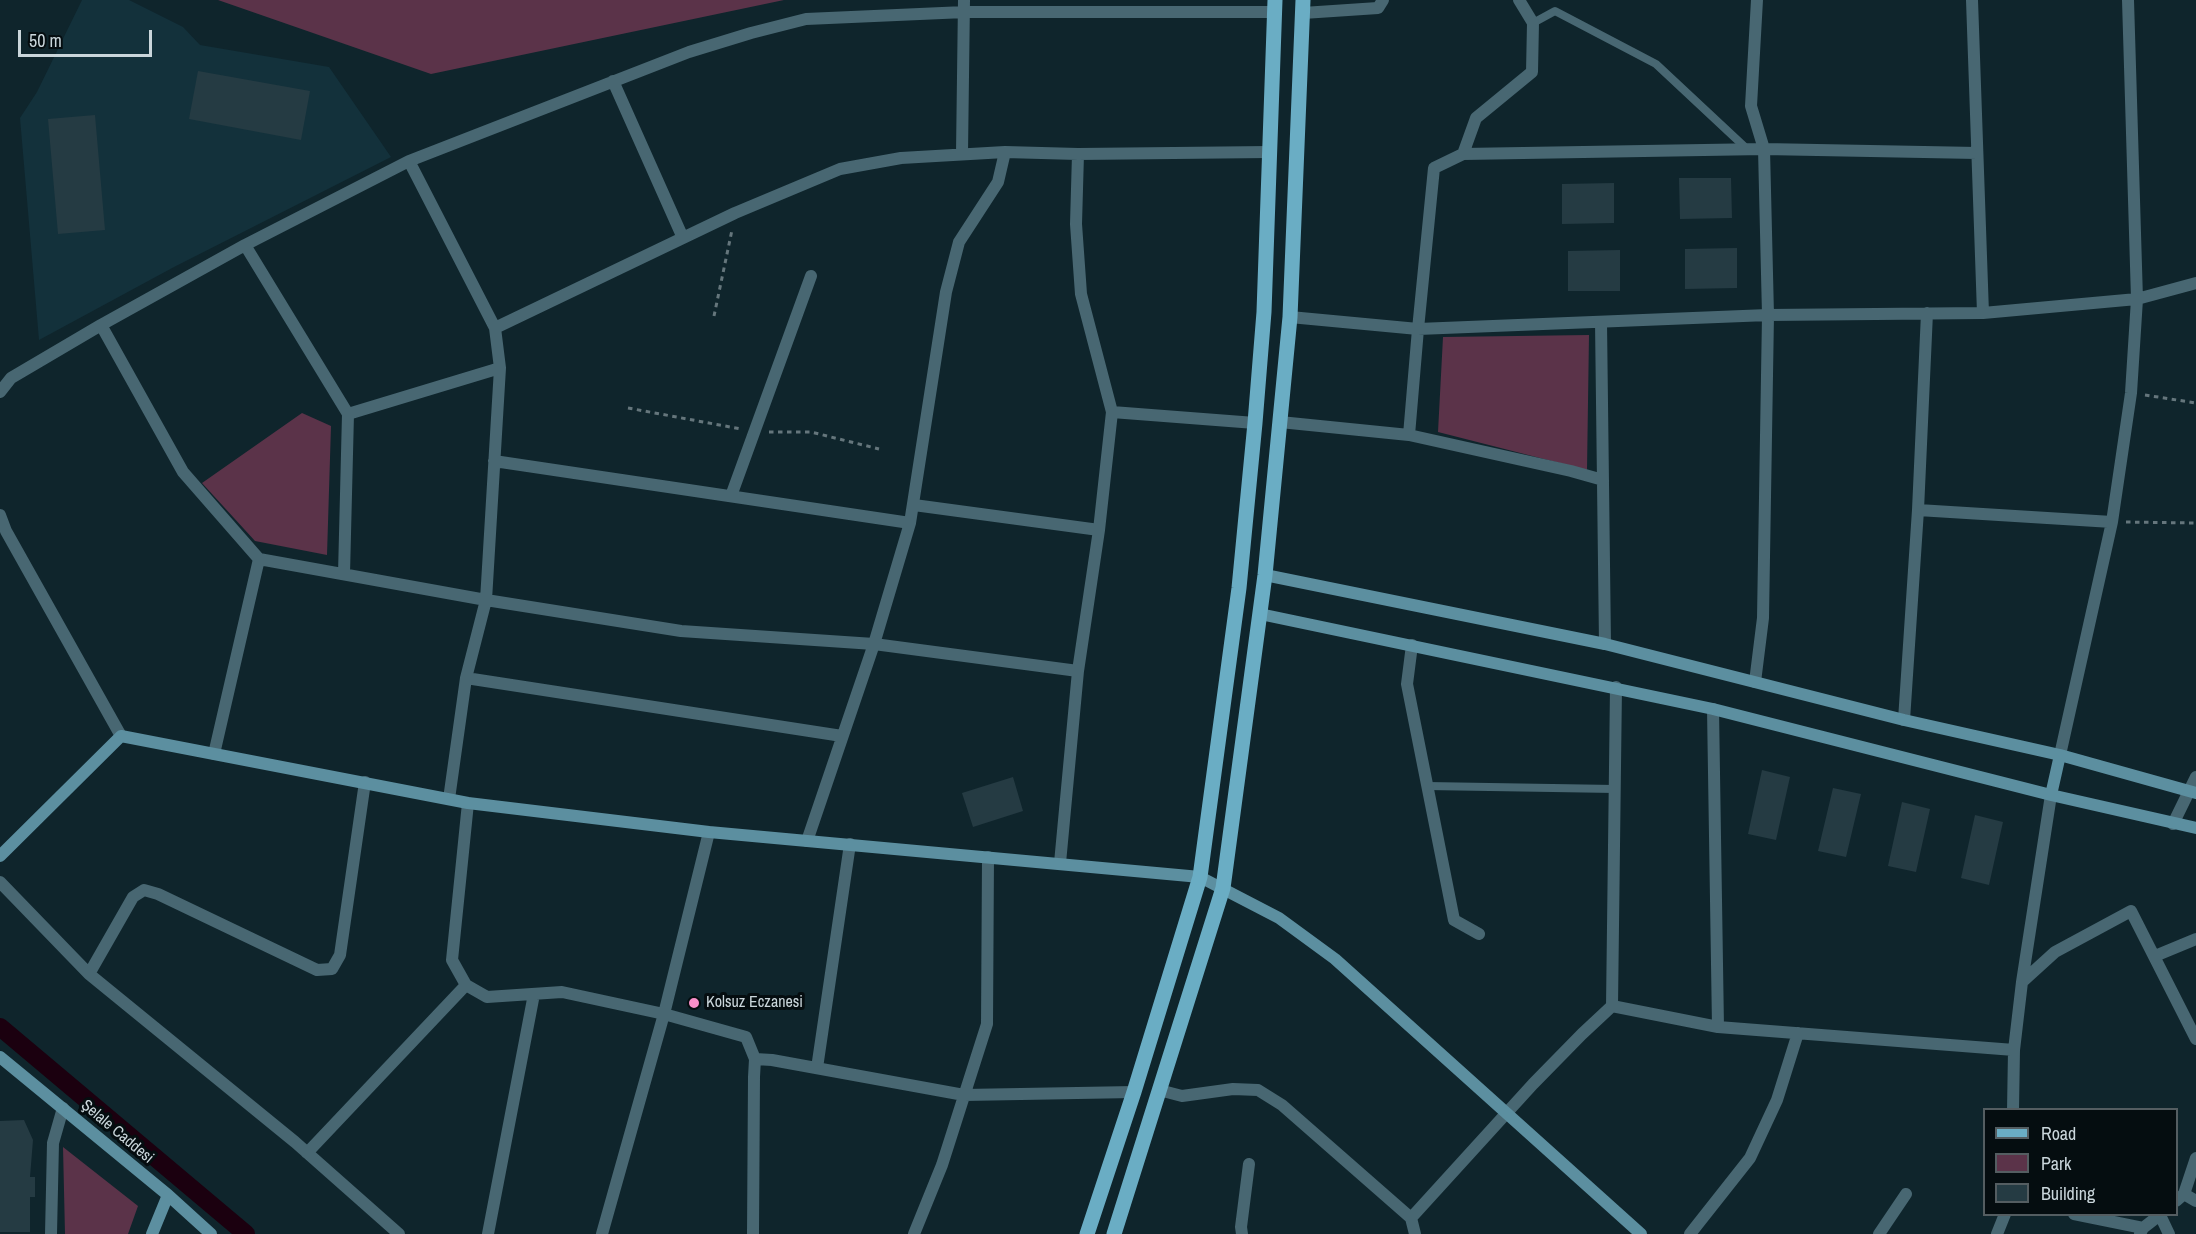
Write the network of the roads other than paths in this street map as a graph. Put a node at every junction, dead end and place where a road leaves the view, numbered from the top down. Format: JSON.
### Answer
{"nodes":[{"id":1,"x":1383,"y":0,"type":"edge"},
{"id":2,"x":1519,"y":0,"type":"edge"},
{"id":3,"x":1757,"y":0,"type":"edge"},
{"id":4,"x":1972,"y":0,"type":"edge"},
{"id":5,"x":2128,"y":0,"type":"edge"},
{"id":6,"x":964,"y":6,"type":"edge"},
{"id":7,"x":1275,"y":6,"type":"edge"},
{"id":8,"x":1303,"y":6,"type":"edge"},
{"id":9,"x":1533,"y":23,"type":"junction"},
{"id":10,"x":613,"y":81,"type":"junction"},
{"id":11,"x":1764,"y":149,"type":"junction"},
{"id":12,"x":1748,"y":150,"type":"junction"},
{"id":13,"x":1005,"y":152,"type":"junction"},
{"id":14,"x":1269,"y":152,"type":"junction"},
{"id":15,"x":962,"y":153,"type":"junction"},
{"id":16,"x":1463,"y":153,"type":"junction"},
{"id":17,"x":1977,"y":153,"type":"junction"},
{"id":18,"x":1078,"y":154,"type":"junction"},
{"id":19,"x":409,"y":160,"type":"junction"},
{"id":20,"x":683,"y":238,"type":"junction"},
{"id":21,"x":245,"y":245,"type":"junction"},
{"id":22,"x":811,"y":276,"type":"dead end"},
{"id":23,"x":2196,"y":283,"type":"edge"},
{"id":24,"x":2137,"y":298,"type":"junction"},
{"id":25,"x":1927,"y":313,"type":"junction"},
{"id":26,"x":1983,"y":313,"type":"junction"},
{"id":27,"x":1768,"y":315,"type":"junction"},
{"id":28,"x":1290,"y":317,"type":"junction"},
{"id":29,"x":1600,"y":322,"type":"junction"},
{"id":30,"x":101,"y":325,"type":"junction"},
{"id":31,"x":495,"y":328,"type":"junction"},
{"id":32,"x":1418,"y":330,"type":"junction"},
{"id":33,"x":500,"y":368,"type":"junction"},
{"id":34,"x":0,"y":392,"type":"edge"},
{"id":35,"x":1112,"y":412,"type":"junction"},
{"id":36,"x":348,"y":414,"type":"junction"},
{"id":37,"x":1280,"y":422,"type":"junction"},
{"id":38,"x":1255,"y":423,"type":"junction"},
{"id":39,"x":1409,"y":435,"type":"junction"},
{"id":40,"x":495,"y":461,"type":"junction"},
{"id":41,"x":1603,"y":480,"type":"junction"},
{"id":42,"x":731,"y":496,"type":"junction"},
{"id":43,"x":914,"y":505,"type":"junction"},
{"id":44,"x":1918,"y":510,"type":"junction"},
{"id":45,"x":0,"y":515,"type":"edge"},
{"id":46,"x":2112,"y":522,"type":"junction"},
{"id":47,"x":910,"y":523,"type":"junction"},
{"id":48,"x":1099,"y":530,"type":"junction"},
{"id":49,"x":259,"y":559,"type":"junction"},
{"id":50,"x":344,"y":574,"type":"junction"},
{"id":51,"x":1265,"y":575,"type":"junction"},
{"id":52,"x":486,"y":600,"type":"junction"},
{"id":53,"x":1260,"y":614,"type":"junction"},
{"id":54,"x":874,"y":644,"type":"junction"},
{"id":55,"x":1605,"y":644,"type":"junction"},
{"id":56,"x":1412,"y":645,"type":"junction"},
{"id":57,"x":1078,"y":671,"type":"junction"},
{"id":58,"x":466,"y":678,"type":"junction"},
{"id":59,"x":1755,"y":682,"type":"junction"},
{"id":60,"x":1616,"y":687,"type":"junction"},
{"id":61,"x":1713,"y":709,"type":"junction"},
{"id":62,"x":1904,"y":720,"type":"junction"},
{"id":63,"x":121,"y":736,"type":"junction"},
{"id":64,"x":842,"y":736,"type":"junction"},
{"id":65,"x":214,"y":754,"type":"junction"},
{"id":66,"x":2060,"y":756,"type":"junction"},
{"id":67,"x":2196,"y":777,"type":"edge"},
{"id":68,"x":365,"y":782,"type":"junction"},
{"id":69,"x":1427,"y":786,"type":"junction"},
{"id":70,"x":1615,"y":789,"type":"junction"},
{"id":71,"x":2192,"y":793,"type":"edge"},
{"id":72,"x":2051,"y":795,"type":"junction"},
{"id":73,"x":449,"y":799,"type":"junction"},
{"id":74,"x":468,"y":803,"type":"junction"},
{"id":75,"x":2173,"y":824,"type":"junction"},
{"id":76,"x":2196,"y":828,"type":"edge"},
{"id":77,"x":709,"y":832,"type":"junction"},
{"id":78,"x":807,"y":840,"type":"junction"},
{"id":79,"x":850,"y":844,"type":"junction"},
{"id":80,"x":0,"y":856,"type":"edge"},
{"id":81,"x":988,"y":857,"type":"junction"},
{"id":82,"x":1060,"y":863,"type":"junction"},
{"id":83,"x":1200,"y":877,"type":"junction"},
{"id":84,"x":0,"y":882,"type":"edge"},
{"id":85,"x":1223,"y":888,"type":"junction"},
{"id":86,"x":1479,"y":934,"type":"dead end"},
{"id":87,"x":2196,"y":939,"type":"edge"},
{"id":88,"x":2155,"y":956,"type":"junction"},
{"id":89,"x":89,"y":974,"type":"junction"},
{"id":90,"x":2022,"y":982,"type":"junction"},
{"id":91,"x":466,"y":985,"type":"junction"},
{"id":92,"x":534,"y":994,"type":"junction"},
{"id":93,"x":1612,"y":1006,"type":"junction"},
{"id":94,"x":664,"y":1014,"type":"junction"},
{"id":95,"x":1718,"y":1027,"type":"junction"},
{"id":96,"x":1798,"y":1033,"type":"junction"},
{"id":97,"x":2196,"y":1039,"type":"edge"},
{"id":98,"x":2014,"y":1050,"type":"junction"},
{"id":99,"x":0,"y":1056,"type":"edge"},
{"id":100,"x":755,"y":1059,"type":"junction"},
{"id":101,"x":817,"y":1068,"type":"junction"},
{"id":102,"x":1159,"y":1090,"type":"junction"},
{"id":103,"x":1134,"y":1092,"type":"junction"},
{"id":104,"x":964,"y":1095,"type":"junction"},
{"id":105,"x":63,"y":1108,"type":"junction"},
{"id":106,"x":2013,"y":1108,"type":"edge"},
{"id":107,"x":1506,"y":1112,"type":"junction"},
{"id":108,"x":308,"y":1153,"type":"junction"},
{"id":109,"x":2196,"y":1158,"type":"edge"},
{"id":110,"x":1249,"y":1164,"type":"dead end"},
{"id":111,"x":1906,"y":1194,"type":"dead end"},
{"id":112,"x":168,"y":1196,"type":"junction"},
{"id":113,"x":2180,"y":1197,"type":"edge"},
{"id":114,"x":2196,"y":1201,"type":"edge"},
{"id":115,"x":2006,"y":1216,"type":"edge"},
{"id":116,"x":2078,"y":1216,"type":"edge"},
{"id":117,"x":2159,"y":1216,"type":"edge"},
{"id":118,"x":2160,"y":1216,"type":"edge"},
{"id":119,"x":1411,"y":1218,"type":"junction"},
{"id":120,"x":2141,"y":1231,"type":"edge"},
{"id":121,"x":51,"y":1234,"type":"edge"},
{"id":122,"x":152,"y":1234,"type":"edge"},
{"id":123,"x":211,"y":1234,"type":"edge"},
{"id":124,"x":399,"y":1234,"type":"edge"},
{"id":125,"x":488,"y":1234,"type":"edge"},
{"id":126,"x":602,"y":1234,"type":"edge"},
{"id":127,"x":753,"y":1234,"type":"edge"},
{"id":128,"x":914,"y":1234,"type":"edge"},
{"id":129,"x":1087,"y":1234,"type":"edge"},
{"id":130,"x":1114,"y":1234,"type":"edge"},
{"id":131,"x":1242,"y":1234,"type":"edge"},
{"id":132,"x":1415,"y":1234,"type":"edge"},
{"id":133,"x":1641,"y":1234,"type":"edge"},
{"id":134,"x":1690,"y":1234,"type":"edge"},
{"id":135,"x":1879,"y":1234,"type":"edge"},
{"id":136,"x":1997,"y":1234,"type":"edge"},
{"id":137,"x":2169,"y":1234,"type":"edge"}],
"edges":[{"from":1,"to":8,"type":"street"},
{"from":2,"to":9,"type":"street"},
{"from":3,"to":11,"type":"street"},
{"from":4,"to":17,"type":"street"},
{"from":5,"to":24,"type":"street"},
{"from":6,"to":7,"type":"street"},
{"from":6,"to":10,"type":"street"},
{"from":6,"to":15,"type":"street"},
{"from":7,"to":14,"type":"main road"},
{"from":8,"to":28,"type":"main road"},
{"from":9,"to":12,"type":"lane"},
{"from":9,"to":16,"type":"street"},
{"from":10,"to":19,"type":"street"},
{"from":10,"to":20,"type":"street"},
{"from":11,"to":12,"type":"street"},
{"from":11,"to":17,"type":"street"},
{"from":11,"to":27,"type":"street"},
{"from":12,"to":16,"type":"street"},
{"from":13,"to":15,"type":"street"},
{"from":13,"to":18,"type":"street"},
{"from":13,"to":43,"type":"street"},
{"from":14,"to":18,"type":"street"},
{"from":14,"to":38,"type":"main road"},
{"from":15,"to":20,"type":"street"},
{"from":16,"to":32,"type":"street"},
{"from":17,"to":26,"type":"street"},
{"from":18,"to":35,"type":"street"},
{"from":19,"to":21,"type":"street"},
{"from":19,"to":31,"type":"street"},
{"from":20,"to":31,"type":"street"},
{"from":21,"to":30,"type":"street"},
{"from":21,"to":36,"type":"street"},
{"from":22,"to":42,"type":"street"},
{"from":23,"to":24,"type":"street"},
{"from":24,"to":26,"type":"street"},
{"from":24,"to":46,"type":"street"},
{"from":25,"to":26,"type":"street"},
{"from":25,"to":27,"type":"street"},
{"from":25,"to":44,"type":"street"},
{"from":27,"to":29,"type":"street"},
{"from":27,"to":59,"type":"street"},
{"from":28,"to":32,"type":"street"},
{"from":28,"to":37,"type":"main road"},
{"from":29,"to":32,"type":"street"},
{"from":29,"to":41,"type":"street"},
{"from":30,"to":34,"type":"street"},
{"from":30,"to":49,"type":"street"},
{"from":31,"to":33,"type":"street"},
{"from":32,"to":39,"type":"street"},
{"from":33,"to":36,"type":"street"},
{"from":33,"to":40,"type":"street"},
{"from":35,"to":38,"type":"street"},
{"from":35,"to":48,"type":"street"},
{"from":36,"to":50,"type":"street"},
{"from":37,"to":39,"type":"street"},
{"from":37,"to":51,"type":"main road"},
{"from":38,"to":83,"type":"main road"},
{"from":39,"to":41,"type":"street"},
{"from":40,"to":42,"type":"street"},
{"from":40,"to":52,"type":"street"},
{"from":41,"to":55,"type":"street"},
{"from":42,"to":47,"type":"street"},
{"from":43,"to":47,"type":"street"},
{"from":43,"to":48,"type":"street"},
{"from":44,"to":46,"type":"street"},
{"from":44,"to":62,"type":"street"},
{"from":45,"to":63,"type":"street"},
{"from":46,"to":66,"type":"street"},
{"from":47,"to":54,"type":"street"},
{"from":48,"to":57,"type":"street"},
{"from":49,"to":50,"type":"street"},
{"from":49,"to":65,"type":"street"},
{"from":50,"to":52,"type":"street"},
{"from":51,"to":53,"type":"main road"},
{"from":51,"to":55,"type":"street"},
{"from":52,"to":54,"type":"street"},
{"from":52,"to":58,"type":"street"},
{"from":53,"to":56,"type":"street"},
{"from":53,"to":85,"type":"main road"},
{"from":54,"to":57,"type":"street"},
{"from":54,"to":64,"type":"street"},
{"from":55,"to":59,"type":"street"},
{"from":56,"to":60,"type":"street"},
{"from":56,"to":69,"type":"street"},
{"from":57,"to":82,"type":"street"},
{"from":58,"to":64,"type":"street"},
{"from":58,"to":73,"type":"street"},
{"from":59,"to":62,"type":"street"},
{"from":60,"to":61,"type":"street"},
{"from":60,"to":70,"type":"street"},
{"from":61,"to":72,"type":"street"},
{"from":61,"to":95,"type":"street"},
{"from":62,"to":66,"type":"street"},
{"from":63,"to":65,"type":"street"},
{"from":63,"to":80,"type":"street"},
{"from":64,"to":78,"type":"street"},
{"from":65,"to":68,"type":"street"},
{"from":66,"to":71,"type":"street"},
{"from":66,"to":72,"type":"street"},
{"from":67,"to":71,"type":"street"},
{"from":68,"to":73,"type":"street"},
{"from":68,"to":89,"type":"street"},
{"from":69,"to":70,"type":"lane"},
{"from":69,"to":86,"type":"street"},
{"from":70,"to":93,"type":"street"},
{"from":71,"to":75,"type":"street"},
{"from":72,"to":75,"type":"street"},
{"from":72,"to":90,"type":"street"},
{"from":73,"to":74,"type":"street"},
{"from":74,"to":77,"type":"street"},
{"from":74,"to":91,"type":"street"},
{"from":75,"to":76,"type":"street"},
{"from":77,"to":78,"type":"street"},
{"from":77,"to":94,"type":"street"},
{"from":78,"to":79,"type":"street"},
{"from":79,"to":81,"type":"street"},
{"from":79,"to":101,"type":"street"},
{"from":81,"to":82,"type":"street"},
{"from":81,"to":104,"type":"street"},
{"from":82,"to":83,"type":"street"},
{"from":83,"to":85,"type":"street"},
{"from":83,"to":103,"type":"main road"},
{"from":84,"to":89,"type":"street"},
{"from":85,"to":102,"type":"main road"},
{"from":85,"to":107,"type":"street"},
{"from":87,"to":88,"type":"street"},
{"from":88,"to":90,"type":"street"},
{"from":88,"to":97,"type":"street"},
{"from":89,"to":108,"type":"street"},
{"from":90,"to":98,"type":"street"},
{"from":91,"to":92,"type":"street"},
{"from":91,"to":108,"type":"street"},
{"from":92,"to":94,"type":"street"},
{"from":92,"to":125,"type":"street"},
{"from":93,"to":95,"type":"street"},
{"from":93,"to":107,"type":"street"},
{"from":94,"to":100,"type":"street"},
{"from":94,"to":126,"type":"street"},
{"from":95,"to":96,"type":"street"},
{"from":96,"to":98,"type":"street"},
{"from":96,"to":134,"type":"street"},
{"from":98,"to":106,"type":"street"},
{"from":99,"to":105,"type":"street","name":"Şelale Caddesi"},
{"from":100,"to":101,"type":"street"},
{"from":100,"to":127,"type":"street"},
{"from":101,"to":104,"type":"street"},
{"from":102,"to":119,"type":"street"},
{"from":102,"to":130,"type":"main road"},
{"from":103,"to":104,"type":"street"},
{"from":103,"to":129,"type":"main road"},
{"from":104,"to":128,"type":"street"},
{"from":105,"to":112,"type":"street","name":"Şelale Caddesi"},
{"from":105,"to":121,"type":"street"},
{"from":107,"to":119,"type":"street"},
{"from":107,"to":133,"type":"street"},
{"from":108,"to":124,"type":"street"},
{"from":109,"to":113,"type":"street"},
{"from":110,"to":131,"type":"street"},
{"from":111,"to":135,"type":"street"},
{"from":112,"to":122,"type":"street"},
{"from":112,"to":123,"type":"street","name":"Şelale Caddesi"},
{"from":113,"to":114,"type":"street"},
{"from":115,"to":136,"type":"street"},
{"from":116,"to":120,"type":"street"},
{"from":117,"to":120,"type":"street"},
{"from":118,"to":137,"type":"street"},
{"from":119,"to":132,"type":"street"}]}
